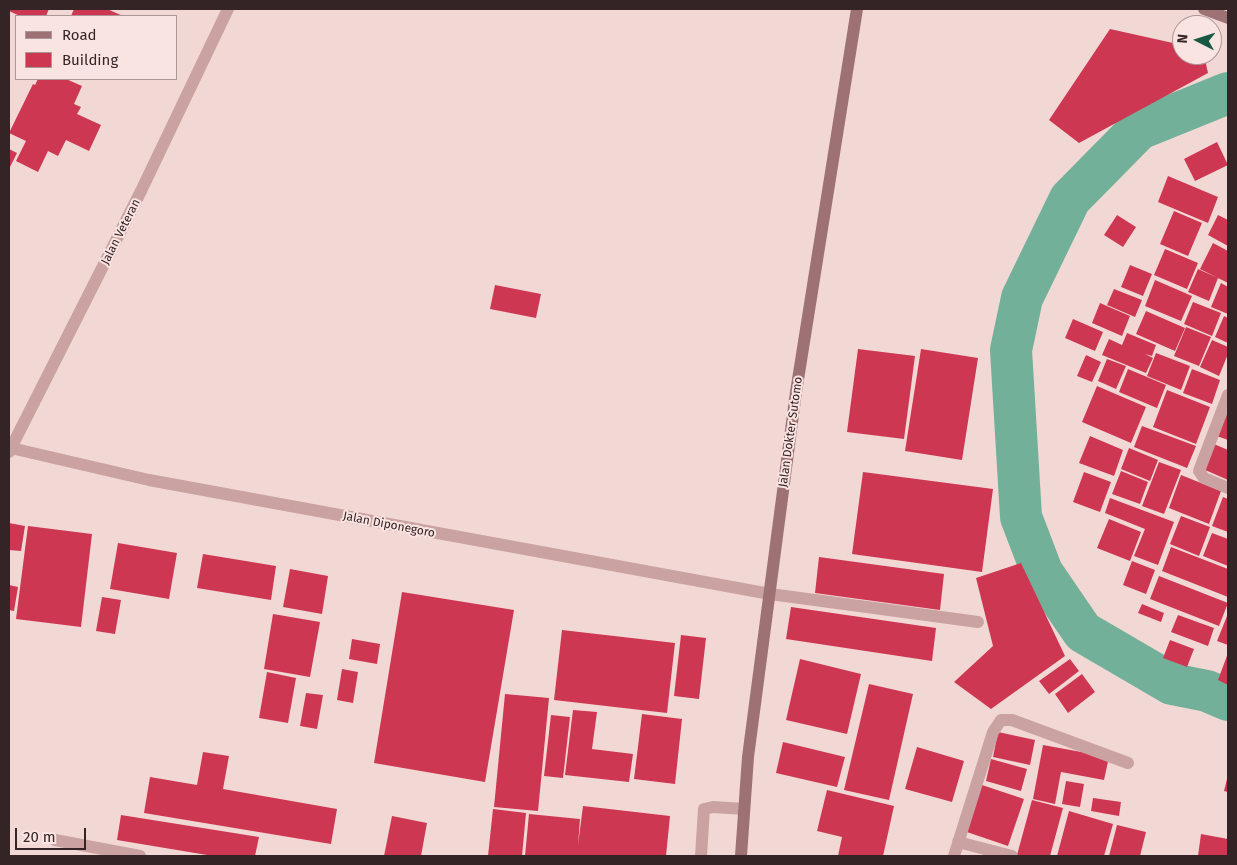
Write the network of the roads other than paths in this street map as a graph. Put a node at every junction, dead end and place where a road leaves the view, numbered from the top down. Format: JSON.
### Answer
{"nodes":[{"id":1,"x":228,"y":9,"type":"edge"},
{"id":2,"x":857,"y":9,"type":"edge"},
{"id":3,"x":1204,"y":9,"type":"edge"},
{"id":4,"x":1228,"y":18,"type":"edge"},
{"id":5,"x":1228,"y":395,"type":"edge"},
{"id":6,"x":10,"y":450,"type":"edge"},
{"id":7,"x":1228,"y":488,"type":"edge"},
{"id":8,"x":770,"y":594,"type":"junction"},
{"id":9,"x":978,"y":622,"type":"dead end"},
{"id":10,"x":1128,"y":763,"type":"dead end"},
{"id":11,"x":744,"y":809,"type":"junction"},
{"id":12,"x":55,"y":840,"type":"dead end"},
{"id":13,"x":958,"y":842,"type":"junction"},
{"id":14,"x":140,"y":856,"type":"edge"},
{"id":15,"x":700,"y":856,"type":"edge"},
{"id":16,"x":741,"y":856,"type":"edge"},
{"id":17,"x":954,"y":856,"type":"edge"},
{"id":18,"x":1012,"y":856,"type":"edge"}],
"edges":[{"from":1,"to":6,"type":"street","name":"Jalan Veteran"},
{"from":2,"to":8,"type":"main road","name":"Jalan Dokter Sutomo"},
{"from":3,"to":4,"type":"main road"},
{"from":5,"to":7,"type":"street"},
{"from":6,"to":8,"type":"street","name":"Jalan Diponegoro"},
{"from":8,"to":9,"type":"street","name":"Jalan Diponegoro"},
{"from":8,"to":11,"type":"main road","name":"Jalan Dokter Sutomo"},
{"from":10,"to":13,"type":"street"},
{"from":11,"to":15,"type":"street"},
{"from":11,"to":16,"type":"main road","name":"Jalan Dokter Sutomo"},
{"from":12,"to":14,"type":"street"},
{"from":13,"to":17,"type":"street"},
{"from":13,"to":18,"type":"street"}]}
